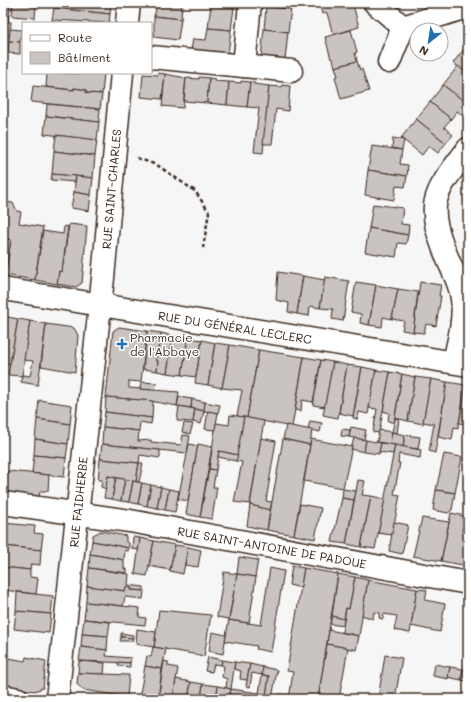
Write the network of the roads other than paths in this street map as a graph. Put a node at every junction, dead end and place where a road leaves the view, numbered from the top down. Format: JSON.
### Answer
{"nodes":[{"id":1,"x":129,"y":3,"type":"edge"},
{"id":2,"x":250,"y":3,"type":"edge"},
{"id":3,"x":375,"y":3,"type":"edge"},
{"id":4,"x":468,"y":8,"type":"edge"},
{"id":5,"x":127,"y":22,"type":"edge"},
{"id":6,"x":403,"y":27,"type":"junction"},
{"id":7,"x":152,"y":57,"type":"edge"},
{"id":8,"x":389,"y":62,"type":"dead end"},
{"id":9,"x":244,"y":66,"type":"junction"},
{"id":10,"x":291,"y":70,"type":"dead end"},
{"id":11,"x":122,"y":74,"type":"edge"},
{"id":12,"x":468,"y":149,"type":"edge"},
{"id":13,"x":3,"y":289,"type":"edge"},
{"id":14,"x":100,"y":304,"type":"junction"},
{"id":15,"x":461,"y":363,"type":"edge"},
{"id":16,"x":3,"y":503,"type":"edge"},
{"id":17,"x":76,"y":513,"type":"junction"},
{"id":18,"x":468,"y":583,"type":"edge"},
{"id":19,"x":3,"y":696,"type":"edge"},
{"id":20,"x":18,"y":699,"type":"edge"},
{"id":21,"x":57,"y":699,"type":"edge"}],
"edges":[{"from":1,"to":5,"type":"street"},
{"from":2,"to":9,"type":"street"},
{"from":3,"to":6,"type":"street"},
{"from":4,"to":6,"type":"street"},
{"from":6,"to":8,"type":"street"},
{"from":7,"to":9,"type":"street"},
{"from":9,"to":10,"type":"street"},
{"from":11,"to":14,"type":"street","name":"RUE SAINT-CHARLES"},
{"from":12,"to":15,"type":"street"},
{"from":13,"to":14,"type":"street","name":"RUE DU GÉNÉRAL LECLERC"},
{"from":14,"to":15,"type":"street","name":"RUE DU GÉNÉRAL LECLERC"},
{"from":14,"to":17,"type":"street","name":"RUE FAIDHERBE"},
{"from":16,"to":17,"type":"street","name":"RUE SAINT-ANTOINE DE PADOUE"},
{"from":17,"to":18,"type":"street","name":"RUE SAINT-ANTOINE DE PADOUE"},
{"from":17,"to":21,"type":"street","name":"RUE FAIDHERBE"},
{"from":19,"to":20,"type":"street"}]}
